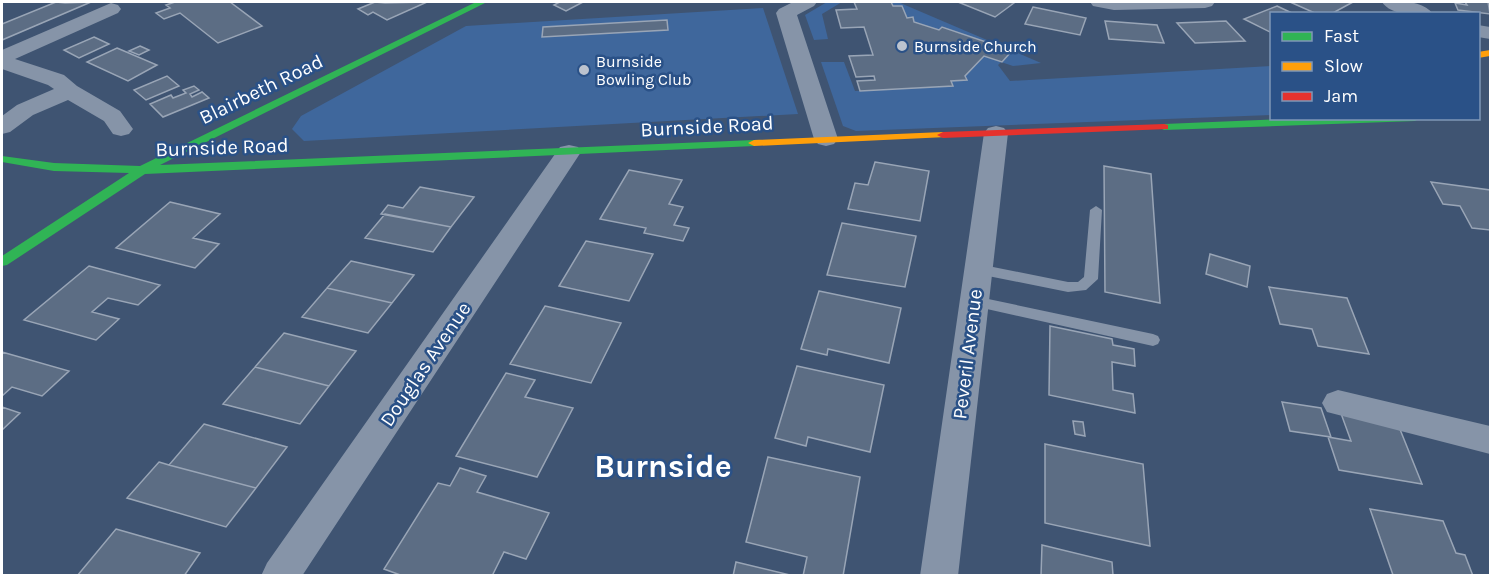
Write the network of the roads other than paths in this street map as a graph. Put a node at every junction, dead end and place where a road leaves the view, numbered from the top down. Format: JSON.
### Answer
{"nodes":[{"id":1,"x":482,"y":2,"type":"edge"},
{"id":2,"x":807,"y":2,"type":"edge"},
{"id":3,"x":1100,"y":2,"type":"edge"},
{"id":4,"x":1205,"y":2,"type":"edge"},
{"id":5,"x":1392,"y":2,"type":"edge"},
{"id":6,"x":111,"y":9,"type":"dead end"},
{"id":7,"x":1419,"y":12,"type":"edge"},
{"id":8,"x":2,"y":60,"type":"edge"},
{"id":9,"x":69,"y":92,"type":"junction"},
{"id":10,"x":1411,"y":120,"type":"edge"},
{"id":11,"x":2,"y":127,"type":"edge"},
{"id":12,"x":121,"y":129,"type":"dead end"},
{"id":13,"x":996,"y":133,"type":"junction"},
{"id":14,"x":826,"y":139,"type":"junction"},
{"id":15,"x":569,"y":153,"type":"junction"},
{"id":16,"x":2,"y":159,"type":"edge"},
{"id":17,"x":142,"y":170,"type":"junction"},
{"id":18,"x":1095,"y":210,"type":"dead end"},
{"id":19,"x":2,"y":262,"type":"edge"},
{"id":20,"x":978,"y":269,"type":"junction"},
{"id":21,"x":974,"y":301,"type":"junction"},
{"id":22,"x":1153,"y":340,"type":"dead end"},
{"id":23,"x":1338,"y":403,"type":"dead end"},
{"id":24,"x":1491,"y":440,"type":"edge"},
{"id":25,"x":280,"y":576,"type":"edge"},
{"id":26,"x":939,"y":576,"type":"edge"}],
"edges":[{"from":1,"to":17,"type":"street","name":"Blairbeth Road"},
{"from":2,"to":14,"type":"street"},
{"from":3,"to":4,"type":"street"},
{"from":5,"to":7,"type":"street"},
{"from":6,"to":8,"type":"street"},
{"from":8,"to":9,"type":"street"},
{"from":9,"to":11,"type":"street"},
{"from":9,"to":12,"type":"street"},
{"from":10,"to":13,"type":"street","name":"Burnside Road"},
{"from":13,"to":14,"type":"street","name":"Burnside Road"},
{"from":13,"to":20,"type":"street","name":"Peveril Avenue"},
{"from":14,"to":15,"type":"street","name":"Burnside Road"},
{"from":15,"to":17,"type":"street","name":"Burnside Road"},
{"from":15,"to":25,"type":"street","name":"Douglas Avenue"},
{"from":16,"to":17,"type":"street","name":"Burnside Road"},
{"from":17,"to":19,"type":"street","name":"Blairbeth Road"},
{"from":18,"to":20,"type":"lane"},
{"from":20,"to":21,"type":"street","name":"Peveril Avenue"},
{"from":21,"to":22,"type":"lane"},
{"from":21,"to":26,"type":"street","name":"Peveril Avenue"},
{"from":23,"to":24,"type":"street"}]}
